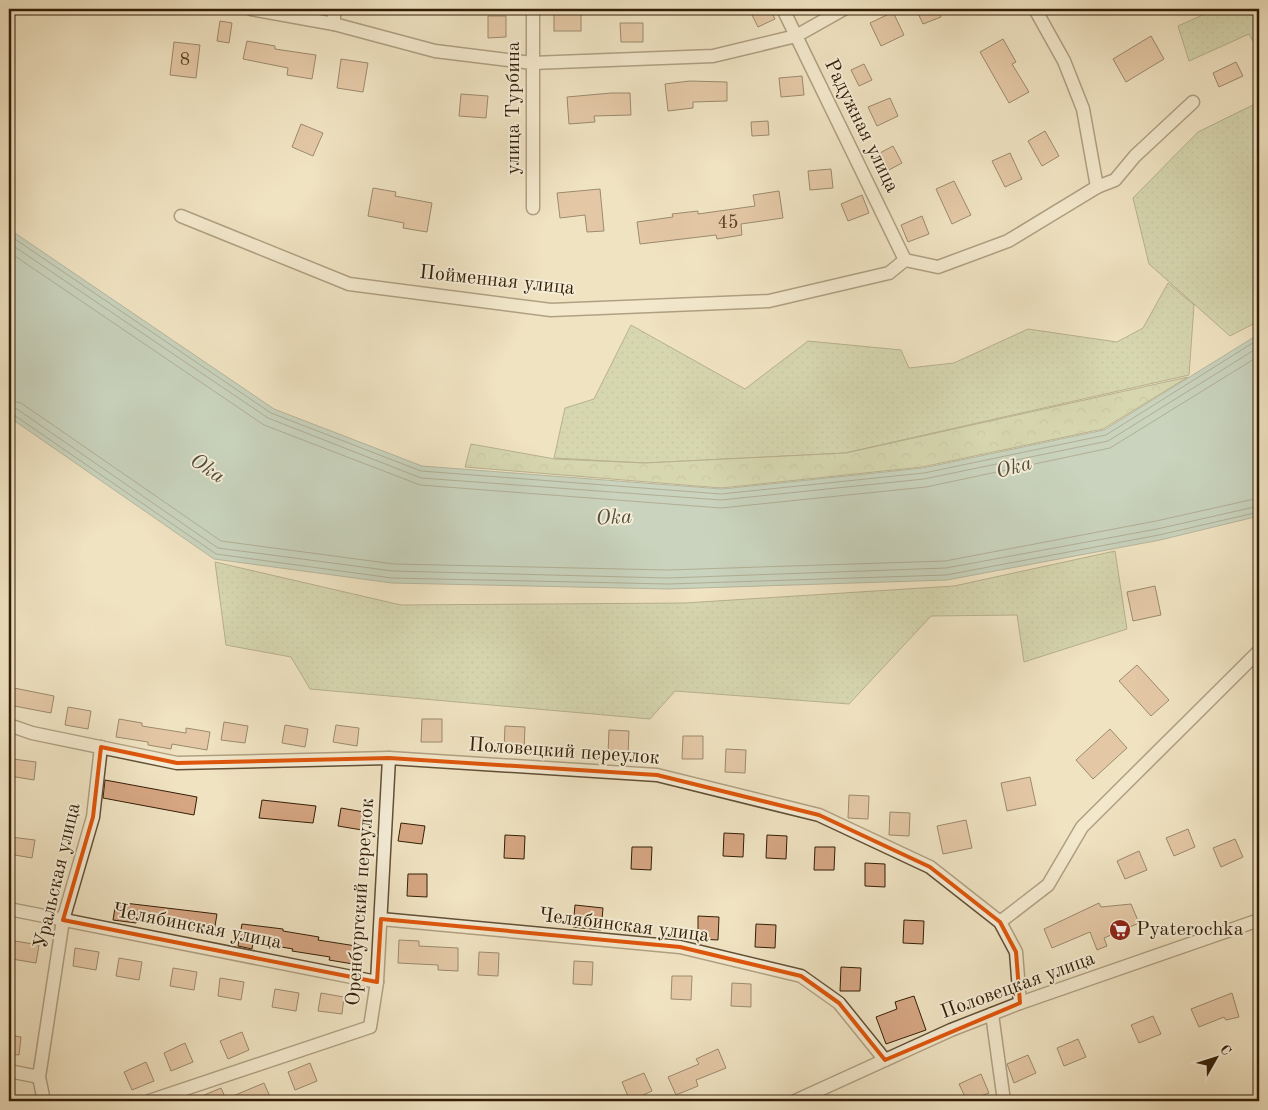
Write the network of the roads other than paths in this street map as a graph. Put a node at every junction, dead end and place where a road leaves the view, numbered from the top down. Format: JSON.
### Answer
{"nodes":[{"id":1,"x":251,"y":9,"type":"edge"},
{"id":2,"x":334,"y":9,"type":"edge"},
{"id":3,"x":533,"y":9,"type":"edge"},
{"id":4,"x":783,"y":9,"type":"edge"},
{"id":5,"x":844,"y":9,"type":"edge"},
{"id":6,"x":1035,"y":9,"type":"edge"},
{"id":7,"x":334,"y":24,"type":"junction"},
{"id":8,"x":796,"y":36,"type":"junction"},
{"id":9,"x":532,"y":64,"type":"junction"},
{"id":10,"x":1193,"y":102,"type":"dead end"},
{"id":11,"x":1097,"y":187,"type":"junction"},
{"id":12,"x":533,"y":208,"type":"dead end"},
{"id":13,"x":181,"y":216,"type":"dead end"},
{"id":14,"x":905,"y":260,"type":"junction"},
{"id":15,"x":1259,"y":651,"type":"edge"},
{"id":16,"x":9,"y":726,"type":"edge"},
{"id":17,"x":101,"y":747,"type":"junction"},
{"id":18,"x":389,"y":758,"type":"junction"},
{"id":19,"x":9,"y":910,"type":"edge"},
{"id":20,"x":381,"y":919,"type":"junction"},
{"id":21,"x":62,"y":920,"type":"junction"},
{"id":22,"x":1259,"y":920,"type":"edge"},
{"id":23,"x":1000,"y":922,"type":"junction"},
{"id":24,"x":377,"y":982,"type":"junction"},
{"id":25,"x":1020,"y":1003,"type":"junction"},
{"id":26,"x":992,"y":1014,"type":"junction"},
{"id":27,"x":885,"y":1060,"type":"junction"},
{"id":28,"x":9,"y":1071,"type":"edge"},
{"id":29,"x":39,"y":1077,"type":"junction"},
{"id":30,"x":44,"y":1101,"type":"edge"},
{"id":31,"x":150,"y":1101,"type":"edge"},
{"id":32,"x":795,"y":1101,"type":"edge"},
{"id":33,"x":1004,"y":1101,"type":"edge"}],
"edges":[{"from":1,"to":7,"type":"street"},
{"from":2,"to":7,"type":"street"},
{"from":3,"to":9,"type":"street","name":"улица Турбина"},
{"from":4,"to":8,"type":"street","name":"Радужная улица"},
{"from":5,"to":8,"type":"street"},
{"from":6,"to":11,"type":"street"},
{"from":7,"to":9,"type":"street"},
{"from":8,"to":9,"type":"street"},
{"from":8,"to":14,"type":"street","name":"Радужная улица"},
{"from":9,"to":12,"type":"street","name":"улица Турбина"},
{"from":10,"to":11,"type":"street"},
{"from":11,"to":14,"type":"street"},
{"from":13,"to":14,"type":"street","name":"Пойменная улица"},
{"from":15,"to":23,"type":"street"},
{"from":16,"to":17,"type":"street","name":"Половецкий переулок"},
{"from":17,"to":18,"type":"street","name":"Половецкий переулок"},
{"from":17,"to":21,"type":"street","name":"Уральская улица"},
{"from":18,"to":20,"type":"street","name":"Оренбургский переулок"},
{"from":18,"to":23,"type":"street","name":"Половецкий переулок"},
{"from":19,"to":21,"type":"street","name":"Челябинская улица"},
{"from":20,"to":24,"type":"street","name":"Оренбургский переулок"},
{"from":20,"to":27,"type":"street","name":"Челябинская улица"},
{"from":21,"to":24,"type":"street","name":"Челябинская улица"},
{"from":21,"to":29,"type":"street","name":"Уральская улица"},
{"from":22,"to":25,"type":"street","name":"Половецкая улица"},
{"from":23,"to":25,"type":"street","name":"Половецкий переулок"},
{"from":24,"to":31,"type":"street","name":"Оренбургский переулок"},
{"from":25,"to":26,"type":"street","name":"Половецкая улица"},
{"from":26,"to":27,"type":"street","name":"Половецкая улица"},
{"from":26,"to":33,"type":"street"},
{"from":27,"to":32,"type":"street","name":"Половецкая улица"},
{"from":28,"to":29,"type":"street"},
{"from":29,"to":30,"type":"street","name":"Уральская улица"}]}
